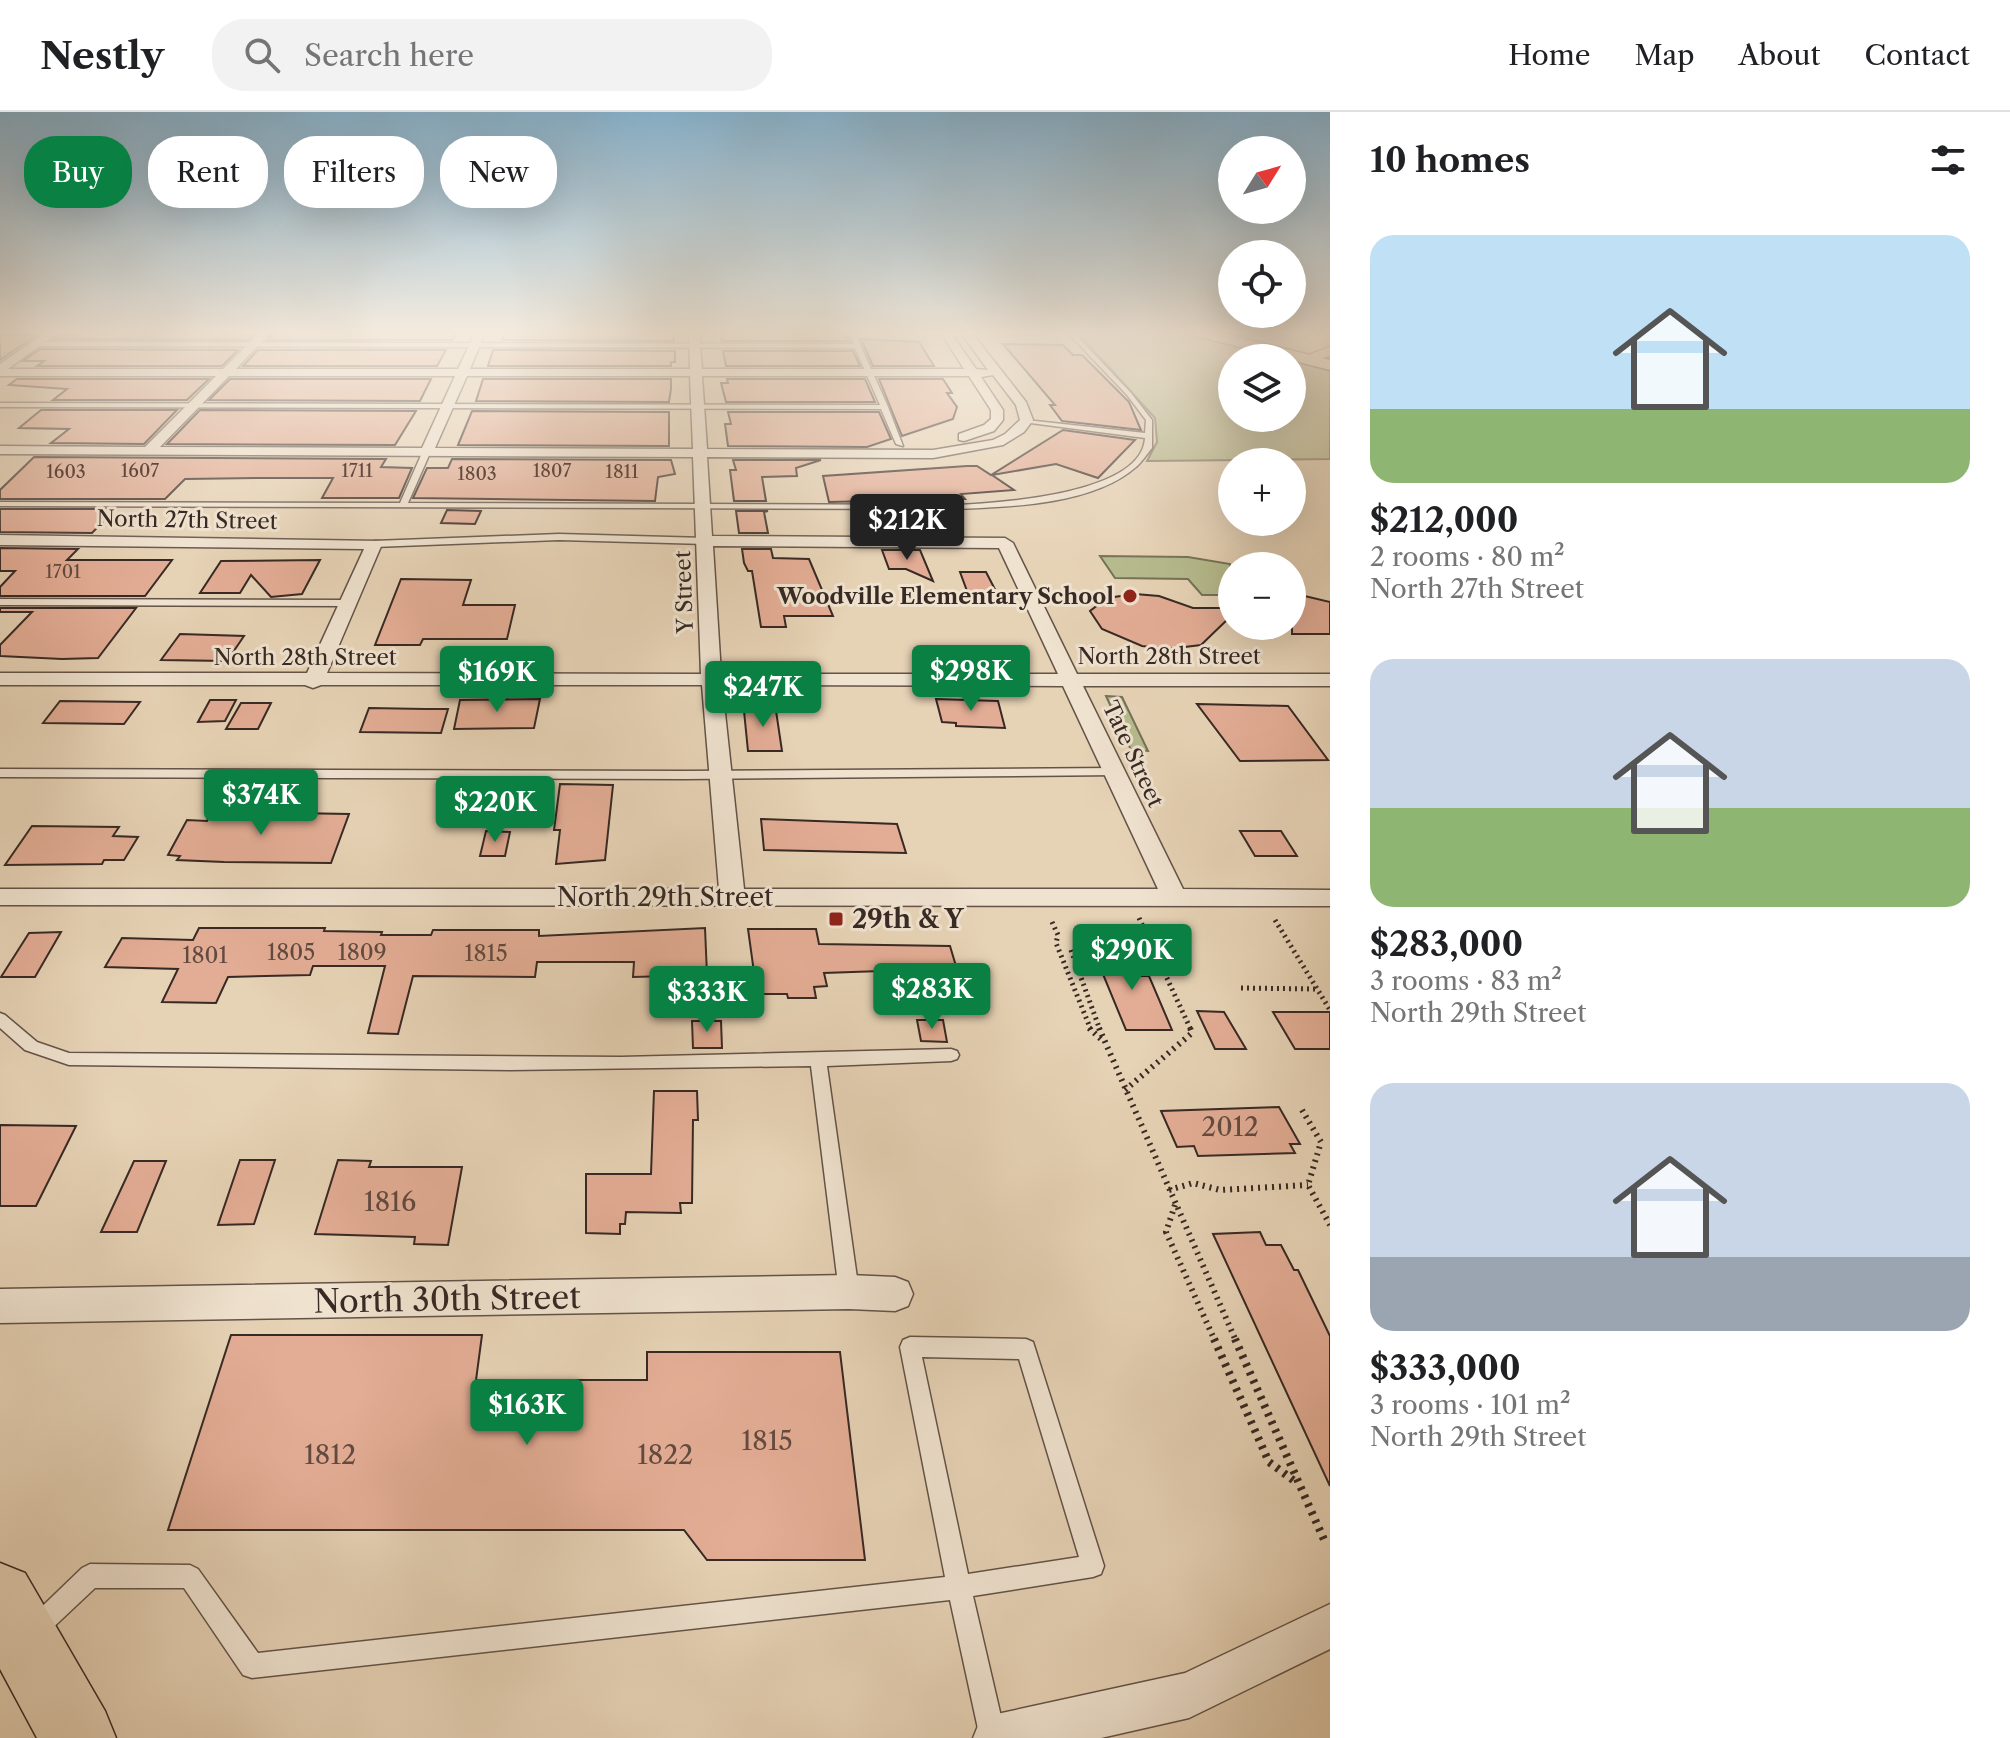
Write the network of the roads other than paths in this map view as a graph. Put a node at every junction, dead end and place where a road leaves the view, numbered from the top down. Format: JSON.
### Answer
{"nodes":[{"id":1,"x":189,"y":409,"type":"edge"},
{"id":2,"x":444,"y":409,"type":"edge"},
{"id":3,"x":697,"y":409,"type":"edge"},
{"id":4,"x":886,"y":409,"type":"edge"},
{"id":5,"x":996,"y":409,"type":"edge"},
{"id":6,"x":1023,"y":409,"type":"edge"},
{"id":7,"x":1140,"y":409,"type":"edge"},
{"id":8,"x":1026,"y":422,"type":"junction"},
{"id":9,"x":1149,"y":436,"type":"junction"},
{"id":10,"x":157,"y":441,"type":"junction"},
{"id":11,"x":0,"y":443,"type":"edge"},
{"id":12,"x":900,"y":444,"type":"junction"},
{"id":13,"x":428,"y":448,"type":"junction"},
{"id":14,"x":699,"y":448,"type":"junction"},
{"id":15,"x":0,"y":450,"type":"edge"},
{"id":16,"x":147,"y":452,"type":"junction"},
{"id":17,"x":0,"y":504,"type":"edge"},
{"id":18,"x":403,"y":505,"type":"junction"},
{"id":19,"x":703,"y":505,"type":"junction"},
{"id":20,"x":0,"y":540,"type":"edge"},
{"id":21,"x":706,"y":541,"type":"junction"},
{"id":22,"x":374,"y":544,"type":"junction"},
{"id":23,"x":0,"y":602,"type":"edge"},
{"id":24,"x":348,"y":603,"type":"junction"},
{"id":25,"x":711,"y":678,"type":"junction"},
{"id":26,"x":0,"y":679,"type":"edge"},
{"id":27,"x":1072,"y":680,"type":"junction"},
{"id":28,"x":1330,"y":680,"type":"edge"},
{"id":29,"x":313,"y":682,"type":"junction"},
{"id":30,"x":1115,"y":772,"type":"junction"},
{"id":31,"x":0,"y":773,"type":"edge"},
{"id":32,"x":721,"y":775,"type":"junction"},
{"id":33,"x":0,"y":897,"type":"edge"},
{"id":34,"x":732,"y":897,"type":"junction"},
{"id":35,"x":1330,"y":898,"type":"edge"},
{"id":36,"x":1175,"y":899,"type":"junction"},
{"id":37,"x":0,"y":1019,"type":"edge"},
{"id":38,"x":951,"y":1055,"type":"dead end"},
{"id":39,"x":818,"y":1061,"type":"junction"},
{"id":40,"x":849,"y":1292,"type":"junction"},
{"id":41,"x":895,"y":1294,"type":"dead end"},
{"id":42,"x":0,"y":1306,"type":"edge"},
{"id":43,"x":959,"y":1587,"type":"junction"},
{"id":44,"x":7,"y":1612,"type":"edge"},
{"id":45,"x":1330,"y":1626,"type":"edge"},
{"id":46,"x":77,"y":1738,"type":"edge"},
{"id":47,"x":995,"y":1738,"type":"edge"}],
"edges":[{"from":1,"to":10,"type":"street"},
{"from":2,"to":13,"type":"street"},
{"from":3,"to":14,"type":"street","name":"Y Street"},
{"from":4,"to":12,"type":"lane"},
{"from":5,"to":12,"type":"street"},
{"from":6,"to":8,"type":"street"},
{"from":7,"to":9,"type":"lane"},
{"from":8,"to":9,"type":"lane"},
{"from":8,"to":14,"type":"street"},
{"from":9,"to":19,"type":"lane"},
{"from":10,"to":11,"type":"street"},
{"from":10,"to":13,"type":"street"},
{"from":10,"to":16,"type":"street"},
{"from":12,"to":14,"type":"street"},
{"from":13,"to":14,"type":"street"},
{"from":13,"to":16,"type":"street"},
{"from":13,"to":18,"type":"lane"},
{"from":14,"to":19,"type":"street","name":"Y Street"},
{"from":15,"to":16,"type":"street"},
{"from":17,"to":18,"type":"lane"},
{"from":18,"to":19,"type":"lane"},
{"from":19,"to":21,"type":"street","name":"Y Street"},
{"from":20,"to":22,"type":"street","name":"North 27th Street"},
{"from":21,"to":22,"type":"lane"},
{"from":21,"to":25,"type":"street","name":"Y Street"},
{"from":21,"to":27,"type":"street","name":"Tate Street"},
{"from":22,"to":24,"type":"street"},
{"from":23,"to":24,"type":"lane"},
{"from":24,"to":29,"type":"street"},
{"from":25,"to":27,"type":"street","name":"North 28th Street"},
{"from":25,"to":29,"type":"street","name":"North 28th Street"},
{"from":25,"to":32,"type":"street","name":"Y Street"},
{"from":26,"to":29,"type":"street","name":"North 28th Street"},
{"from":27,"to":28,"type":"street","name":"North 28th Street"},
{"from":27,"to":30,"type":"street","name":"Tate Street"},
{"from":30,"to":32,"type":"lane"},
{"from":30,"to":36,"type":"street","name":"Tate Street"},
{"from":31,"to":32,"type":"lane"},
{"from":32,"to":34,"type":"street","name":"Y Street"},
{"from":33,"to":34,"type":"street","name":"North 29th Street"},
{"from":34,"to":36,"type":"street","name":"North 29th Street"},
{"from":35,"to":36,"type":"street","name":"North 29th Street"},
{"from":37,"to":39,"type":"lane"},
{"from":38,"to":39,"type":"lane"},
{"from":39,"to":40,"type":"lane"},
{"from":40,"to":41,"type":"street","name":"North 30th Street"},
{"from":40,"to":42,"type":"street","name":"North 30th Street"},
{"from":43,"to":43,"type":"lane"},
{"from":43,"to":44,"type":"lane"},
{"from":43,"to":47,"type":"lane"},
{"from":44,"to":46,"type":"main road"},
{"from":45,"to":47,"type":"street"}]}
